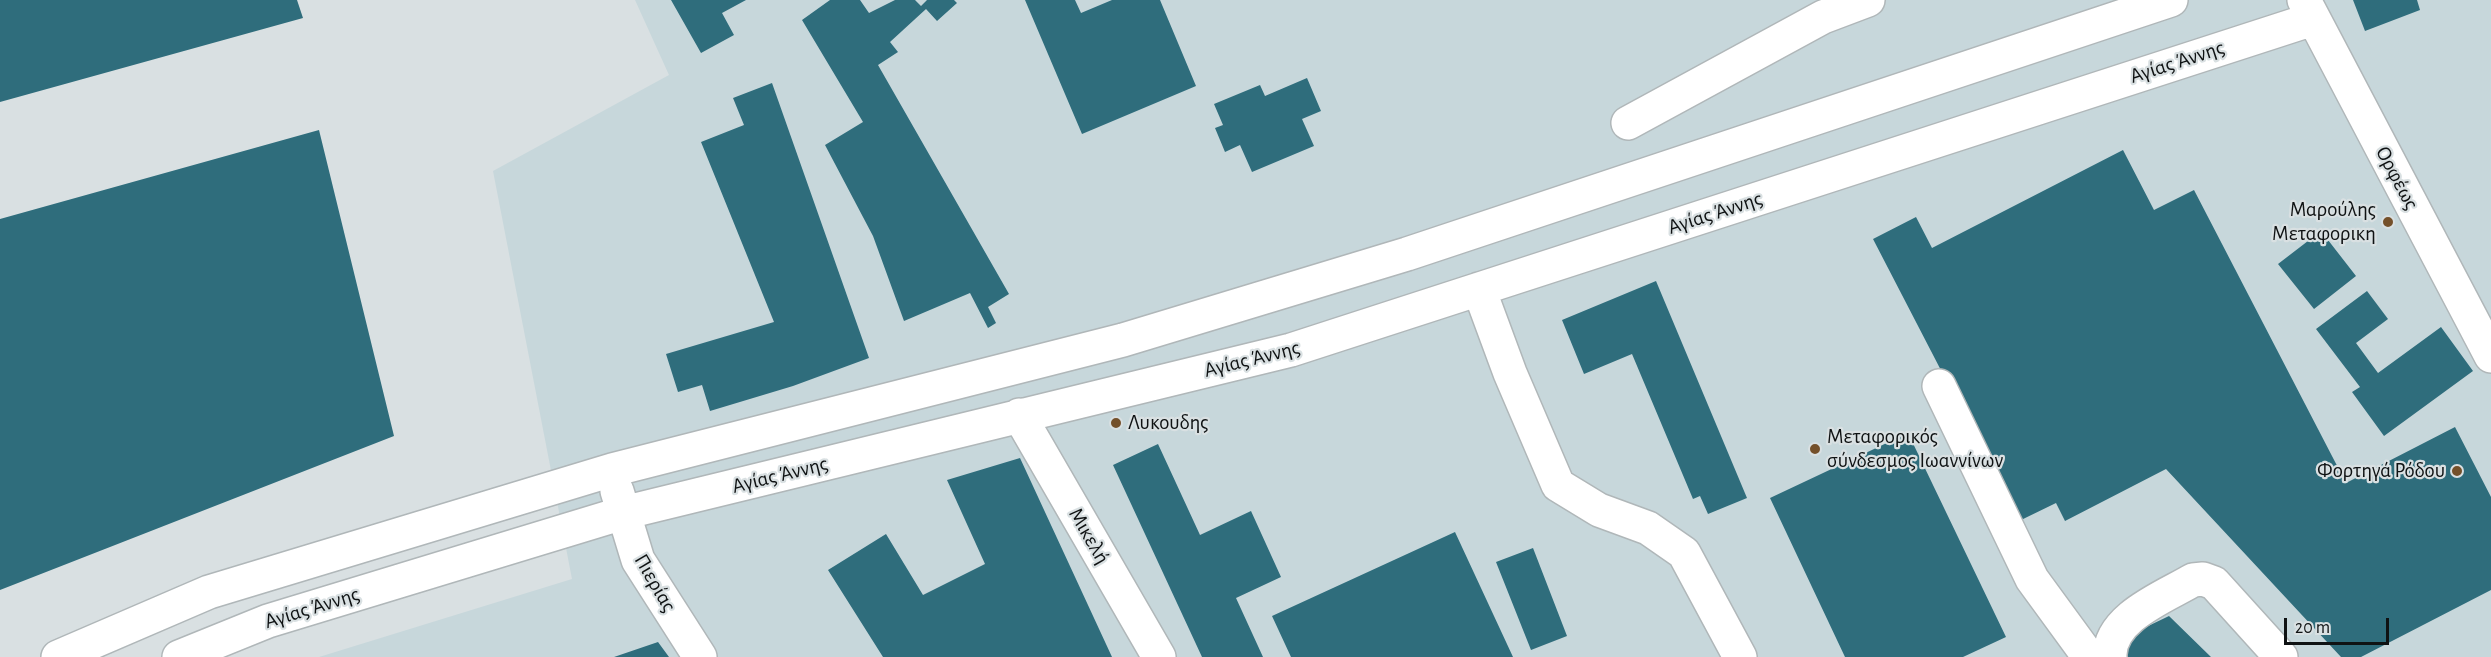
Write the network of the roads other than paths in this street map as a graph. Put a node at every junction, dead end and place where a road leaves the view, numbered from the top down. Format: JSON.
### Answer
{"nodes":[{"id":1,"x":1868,"y":0,"type":"edge"},
{"id":2,"x":2171,"y":0,"type":"edge"},
{"id":3,"x":2308,"y":9,"type":"edge"},
{"id":4,"x":1628,"y":123,"type":"dead end"},
{"id":5,"x":1479,"y":289,"type":"junction"},
{"id":6,"x":2491,"y":356,"type":"edge"},
{"id":7,"x":1939,"y":386,"type":"dead end"},
{"id":8,"x":1019,"y":415,"type":"junction"},
{"id":9,"x":612,"y":470,"type":"junction"},
{"id":10,"x":623,"y":513,"type":"junction"},
{"id":11,"x":58,"y":657,"type":"edge"},
{"id":12,"x":179,"y":657,"type":"edge"},
{"id":13,"x":699,"y":657,"type":"edge"},
{"id":14,"x":1159,"y":657,"type":"edge"},
{"id":15,"x":1740,"y":657,"type":"edge"},
{"id":16,"x":2089,"y":657,"type":"edge"},
{"id":17,"x":2110,"y":657,"type":"edge"},
{"id":18,"x":2281,"y":657,"type":"edge"}],
"edges":[{"from":1,"to":4,"type":"street"},
{"from":2,"to":9,"type":"street"},
{"from":3,"to":5,"type":"street","name":"Αγίας Άννης"},
{"from":3,"to":6,"type":"street","name":"Ορφέως"},
{"from":5,"to":8,"type":"street","name":"Αγίας Άννης"},
{"from":5,"to":15,"type":"street"},
{"from":7,"to":16,"type":"street"},
{"from":8,"to":10,"type":"street","name":"Αγίας Άννης"},
{"from":8,"to":14,"type":"street","name":"Μικελή"},
{"from":9,"to":10,"type":"street","name":"Πιερίας"},
{"from":9,"to":11,"type":"street"},
{"from":10,"to":12,"type":"street","name":"Αγίας Άννης"},
{"from":10,"to":13,"type":"street","name":"Πιερίας"},
{"from":17,"to":18,"type":"street"}]}
